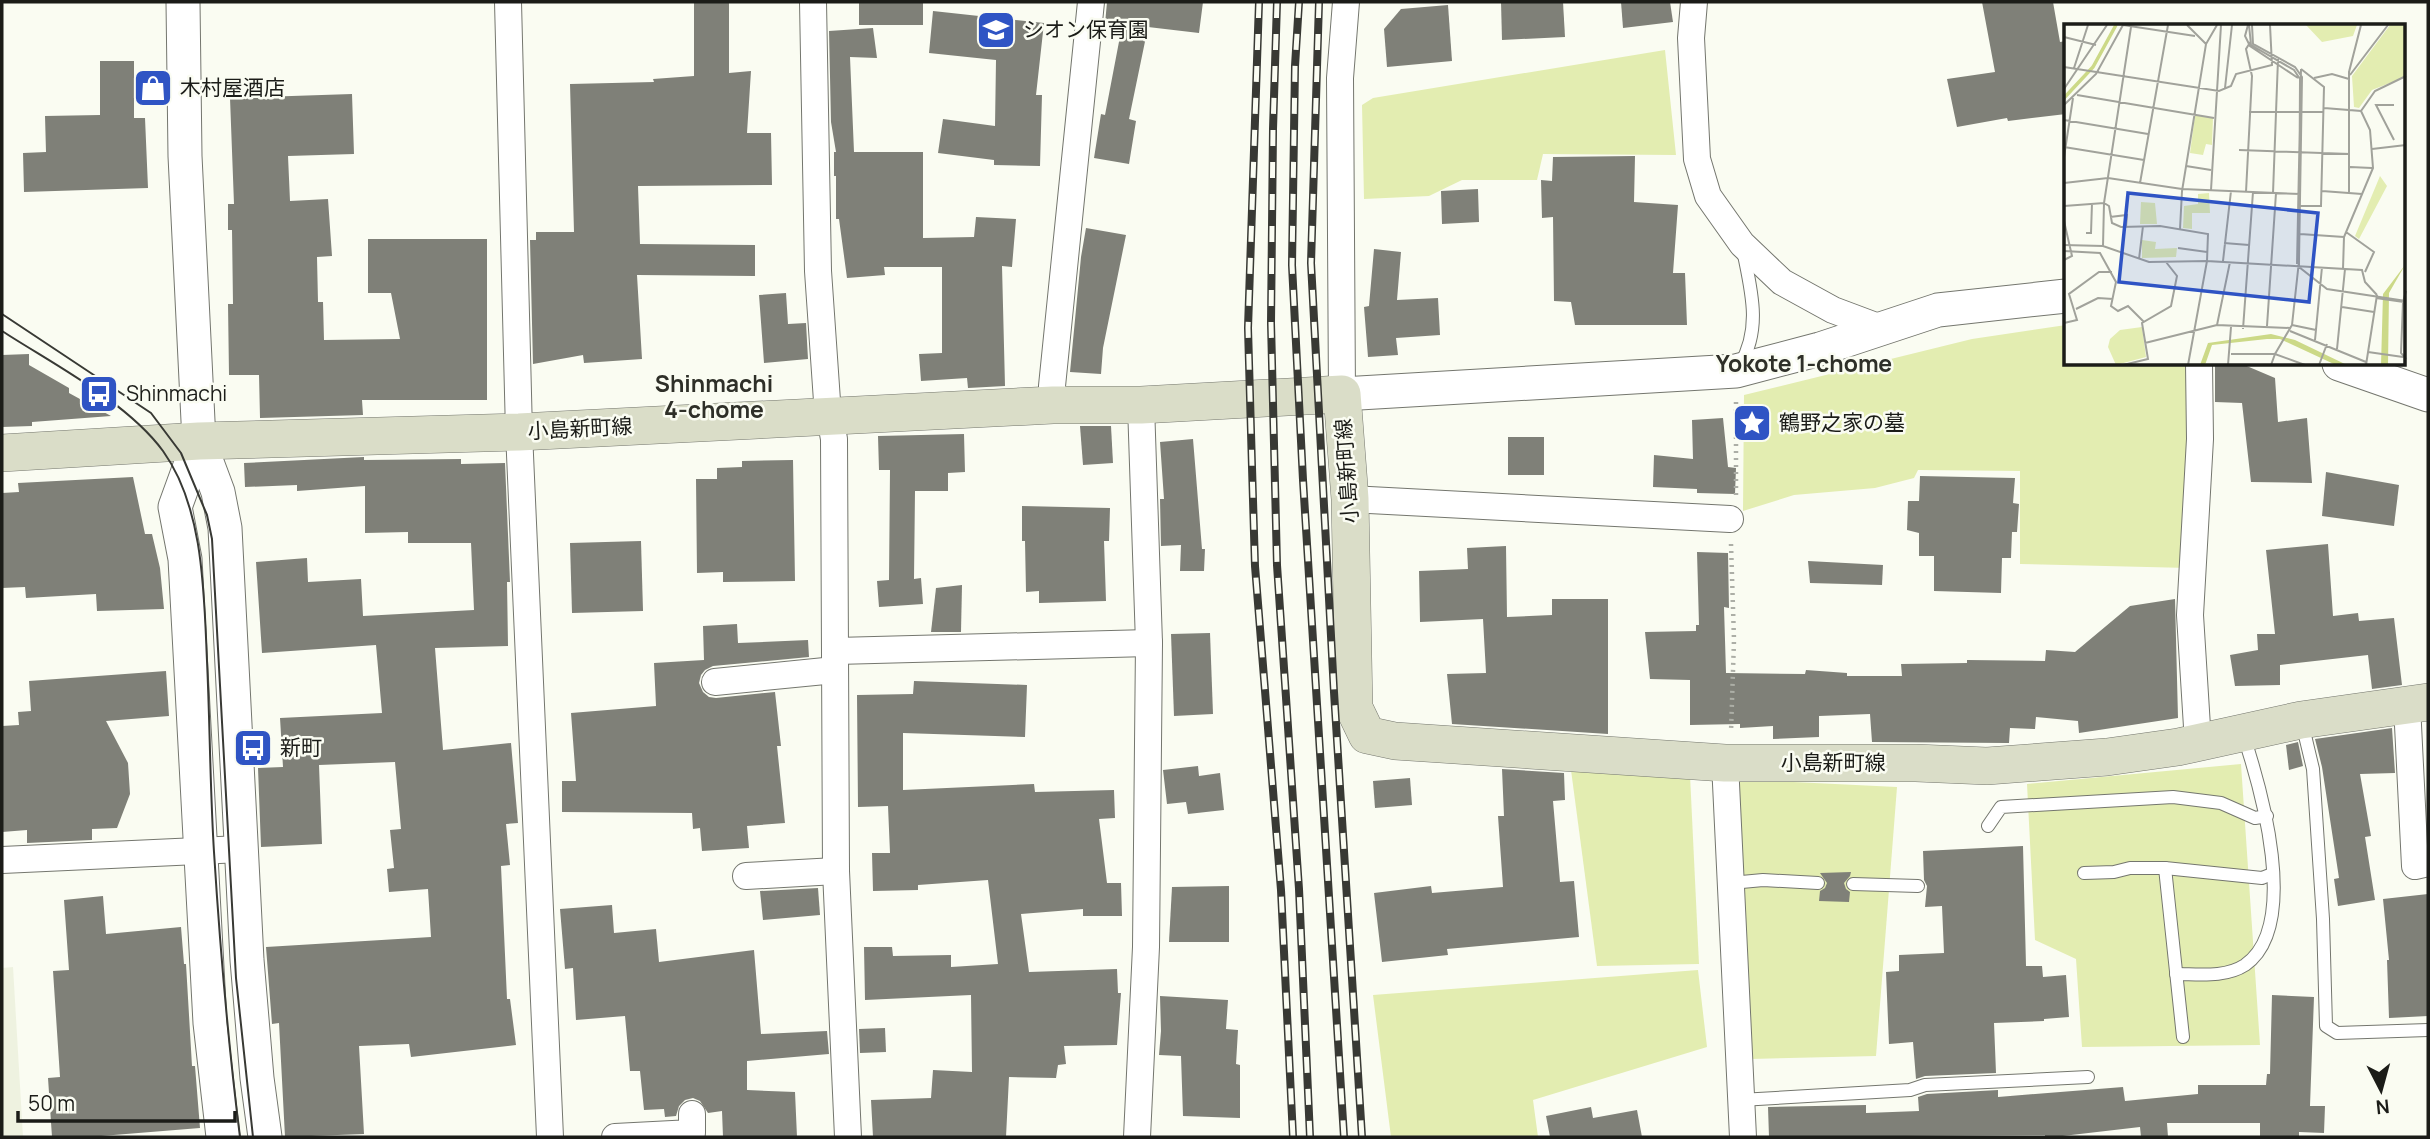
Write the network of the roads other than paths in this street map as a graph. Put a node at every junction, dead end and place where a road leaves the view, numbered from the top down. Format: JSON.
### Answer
{"nodes":[{"id":1,"x":183,"y":2,"type":"edge"},
{"id":2,"x":508,"y":2,"type":"edge"},
{"id":3,"x":813,"y":2,"type":"edge"},
{"id":4,"x":1091,"y":2,"type":"edge"},
{"id":5,"x":1346,"y":2,"type":"edge"},
{"id":6,"x":1694,"y":2,"type":"edge"},
{"id":7,"x":1742,"y":244,"type":"junction"},
{"id":8,"x":2064,"y":296,"type":"edge"},
{"id":9,"x":1881,"y":328,"type":"junction"},
{"id":10,"x":2199,"y":366,"type":"edge"},
{"id":11,"x":2345,"y":366,"type":"edge"},
{"id":12,"x":1736,"y":371,"type":"junction"},
{"id":13,"x":1342,"y":394,"type":"junction"},
{"id":14,"x":2428,"y":395,"type":"edge"},
{"id":15,"x":1053,"y":405,"type":"junction"},
{"id":16,"x":1141,"y":405,"type":"junction"},
{"id":17,"x":829,"y":416,"type":"junction"},
{"id":18,"x":519,"y":432,"type":"junction"},
{"id":19,"x":199,"y":441,"type":"junction"},
{"id":20,"x":2,"y":453,"type":"edge"},
{"id":21,"x":1350,"y":499,"type":"junction"},
{"id":22,"x":1730,"y":519,"type":"road end"},
{"id":23,"x":1149,"y":643,"type":"junction"},
{"id":24,"x":835,"y":660,"type":"junction"},
{"id":25,"x":715,"y":682,"type":"dead end"},
{"id":26,"x":2417,"y":703,"type":"edge"},
{"id":27,"x":2301,"y":720,"type":"junction"},
{"id":28,"x":2243,"y":734,"type":"junction"},
{"id":29,"x":2198,"y":743,"type":"junction"},
{"id":30,"x":1725,"y":763,"type":"junction"},
{"id":31,"x":2267,"y":816,"type":"junction"},
{"id":32,"x":1988,"y":826,"type":"dead end"},
{"id":33,"x":242,"y":849,"type":"junction"},
{"id":34,"x":200,"y":851,"type":"junction"},
{"id":35,"x":2,"y":860,"type":"edge"},
{"id":36,"x":2428,"y":863,"type":"edge"},
{"id":37,"x":2165,"y":868,"type":"junction"},
{"id":38,"x":836,"y":871,"type":"junction"},
{"id":39,"x":2084,"y":873,"type":"dead end"},
{"id":40,"x":2272,"y":874,"type":"junction"},
{"id":41,"x":746,"y":876,"type":"dead end"},
{"id":42,"x":1731,"y":883,"type":"junction"},
{"id":43,"x":1818,"y":883,"type":"dead end"},
{"id":44,"x":1853,"y":884,"type":"dead end"},
{"id":45,"x":1918,"y":886,"type":"dead end"},
{"id":46,"x":2176,"y":974,"type":"junction"},
{"id":47,"x":2428,"y":1030,"type":"edge"},
{"id":48,"x":2183,"y":1037,"type":"dead end"},
{"id":49,"x":2088,"y":1077,"type":"dead end"},
{"id":50,"x":1740,"y":1100,"type":"junction"},
{"id":51,"x":692,"y":1114,"type":"dead end"},
{"id":52,"x":223,"y":1137,"type":"edge"},
{"id":53,"x":265,"y":1137,"type":"edge"},
{"id":54,"x":550,"y":1137,"type":"edge"},
{"id":55,"x":615,"y":1137,"type":"edge"},
{"id":56,"x":848,"y":1137,"type":"edge"},
{"id":57,"x":1137,"y":1137,"type":"edge"},
{"id":58,"x":1743,"y":1137,"type":"edge"}],
"edges":[{"from":1,"to":19,"type":"street"},
{"from":2,"to":18,"type":"street"},
{"from":3,"to":17,"type":"street"},
{"from":4,"to":15,"type":"street"},
{"from":5,"to":13,"type":"street"},
{"from":6,"to":7,"type":"street"},
{"from":7,"to":9,"type":"street"},
{"from":7,"to":12,"type":"lane"},
{"from":8,"to":9,"type":"street"},
{"from":9,"to":12,"type":"street"},
{"from":10,"to":29,"type":"street"},
{"from":11,"to":14,"type":"street"},
{"from":12,"to":13,"type":"street"},
{"from":13,"to":16,"type":"main road","name":"小島新町線"},
{"from":13,"to":21,"type":"main road","name":"小島新町線"},
{"from":15,"to":16,"type":"main road","name":"小島新町線"},
{"from":15,"to":17,"type":"main road","name":"小島新町線"},
{"from":16,"to":23,"type":"street"},
{"from":17,"to":18,"type":"main road","name":"小島新町線"},
{"from":17,"to":24,"type":"street"},
{"from":18,"to":19,"type":"main road","name":"小島新町線"},
{"from":18,"to":54,"type":"street"},
{"from":19,"to":20,"type":"main road","name":"小島新町線"},
{"from":19,"to":33,"type":"street"},
{"from":19,"to":34,"type":"street"},
{"from":21,"to":22,"type":"street"},
{"from":21,"to":30,"type":"main road","name":"小島新町線"},
{"from":23,"to":24,"type":"street"},
{"from":23,"to":57,"type":"street"},
{"from":24,"to":25,"type":"street"},
{"from":24,"to":38,"type":"street"},
{"from":26,"to":27,"type":"main road","name":"小島新町線"},
{"from":26,"to":36,"type":"street"},
{"from":27,"to":28,"type":"main road","name":"小島新町線"},
{"from":27,"to":47,"type":"lane"},
{"from":28,"to":29,"type":"main road","name":"小島新町線"},
{"from":28,"to":31,"type":"lane"},
{"from":29,"to":30,"type":"main road","name":"小島新町線"},
{"from":30,"to":42,"type":"street"},
{"from":31,"to":32,"type":"lane"},
{"from":31,"to":40,"type":"lane"},
{"from":33,"to":34,"type":"street"},
{"from":33,"to":53,"type":"street"},
{"from":34,"to":35,"type":"street"},
{"from":34,"to":52,"type":"street"},
{"from":37,"to":39,"type":"lane"},
{"from":37,"to":40,"type":"lane"},
{"from":37,"to":46,"type":"lane"},
{"from":38,"to":41,"type":"street"},
{"from":38,"to":56,"type":"street"},
{"from":40,"to":46,"type":"lane"},
{"from":42,"to":43,"type":"lane"},
{"from":42,"to":50,"type":"street"},
{"from":44,"to":45,"type":"lane"},
{"from":46,"to":48,"type":"lane"},
{"from":49,"to":50,"type":"lane"},
{"from":50,"to":58,"type":"street"},
{"from":51,"to":55,"type":"street"}]}
